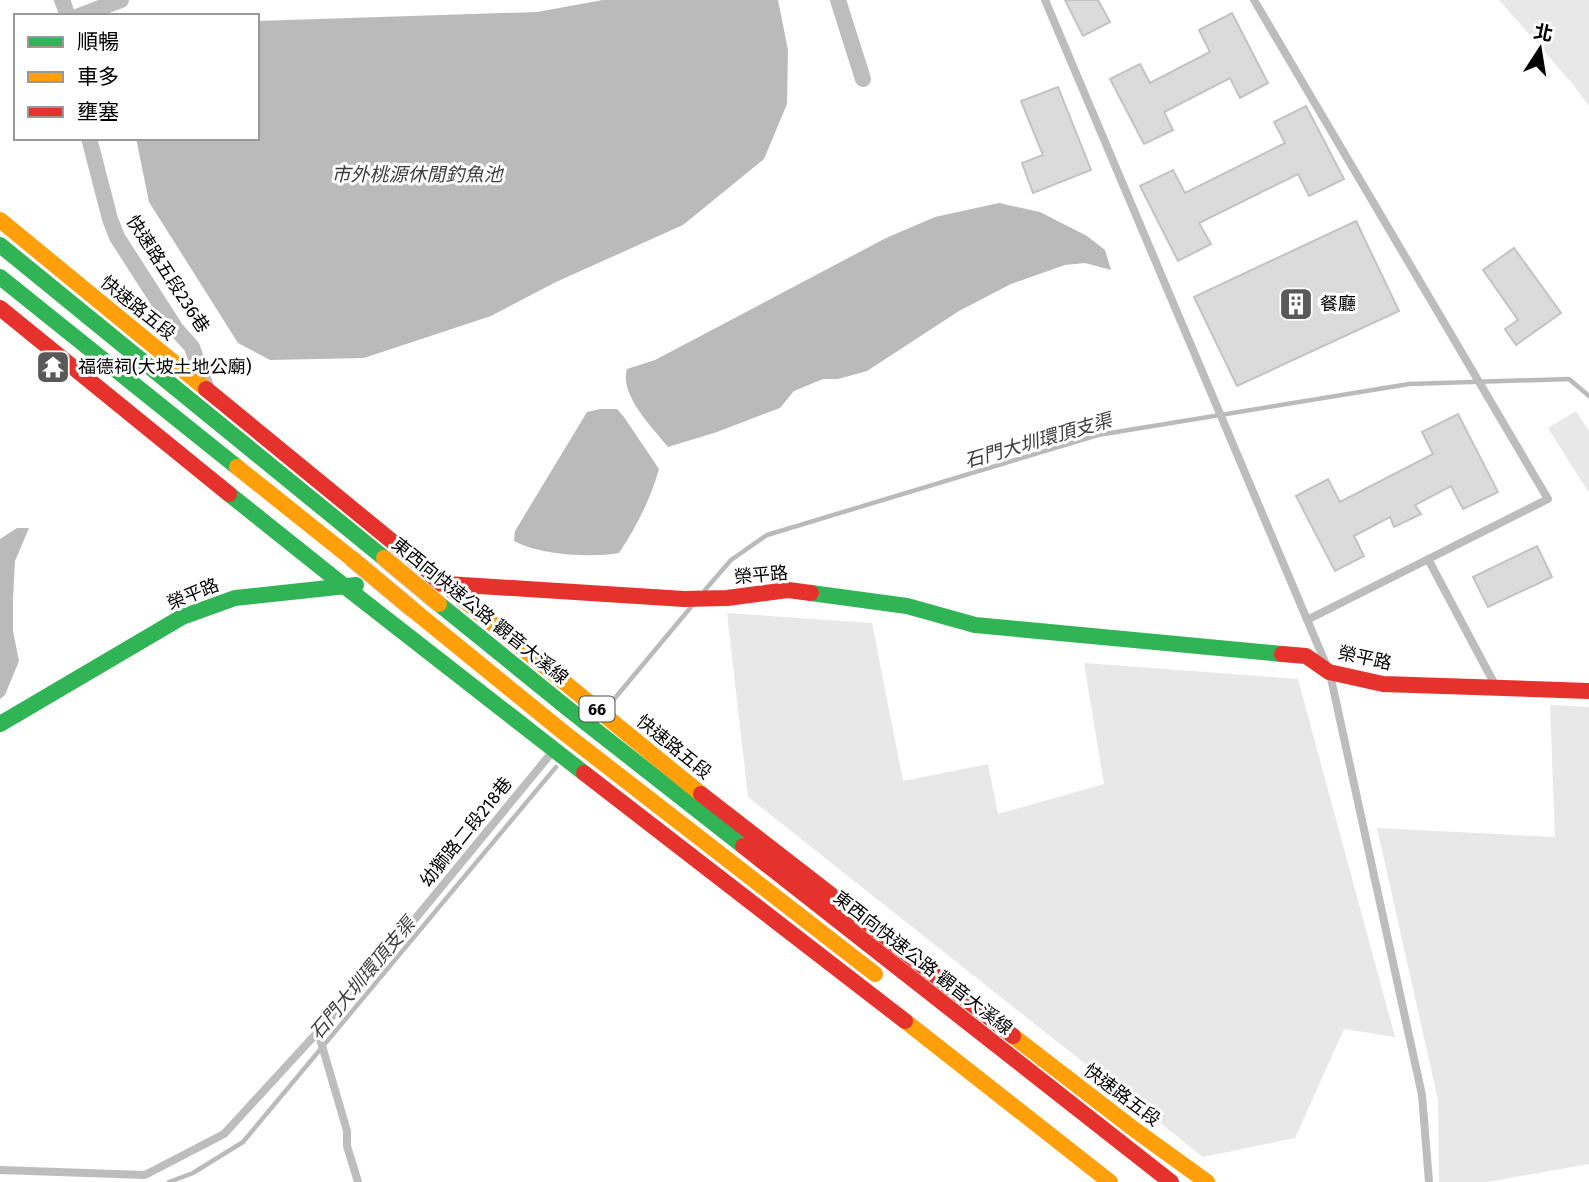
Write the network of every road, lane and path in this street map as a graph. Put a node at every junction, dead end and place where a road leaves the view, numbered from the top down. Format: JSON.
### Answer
{"nodes":[{"id":1,"x":121,"y":0,"type":"edge"},
{"id":2,"x":838,"y":0,"type":"edge"},
{"id":3,"x":1045,"y":0,"type":"edge"},
{"id":4,"x":1254,"y":0,"type":"edge"},
{"id":5,"x":84,"y":14,"type":"edge"},
{"id":6,"x":863,"y":79,"type":"dead end"},
{"id":7,"x":90,"y":140,"type":"edge"},
{"id":8,"x":0,"y":220,"type":"edge"},
{"id":9,"x":0,"y":245,"type":"edge"},
{"id":10,"x":0,"y":277,"type":"edge"},
{"id":11,"x":0,"y":308,"type":"edge"},
{"id":12,"x":207,"y":389,"type":"junction"},
{"id":13,"x":1428,"y":559,"type":"junction"},
{"id":14,"x":443,"y":583,"type":"junction"},
{"id":15,"x":343,"y":586,"type":"junction"},
{"id":16,"x":1307,"y":620,"type":"junction"},
{"id":17,"x":1329,"y":672,"type":"junction"},
{"id":18,"x":1497,"y":688,"type":"junction"},
{"id":19,"x":1589,"y":691,"type":"edge"},
{"id":20,"x":0,"y":724,"type":"edge"},
{"id":21,"x":554,"y":750,"type":"junction"},
{"id":22,"x":887,"y":984,"type":"dead end"},
{"id":23,"x":319,"y":1036,"type":"junction"},
{"id":24,"x":0,"y":1170,"type":"edge"},
{"id":25,"x":358,"y":1182,"type":"edge"},
{"id":26,"x":1110,"y":1182,"type":"edge"},
{"id":27,"x":1171,"y":1182,"type":"edge"},
{"id":28,"x":1207,"y":1182,"type":"edge"},
{"id":29,"x":1429,"y":1182,"type":"edge"}],
"edges":[{"from":1,"to":5,"type":"street"},
{"from":2,"to":6,"type":"street"},
{"from":3,"to":16,"type":"lane"},
{"from":4,"to":13,"type":"lane"},
{"from":7,"to":12,"type":"street","name":"快速路五段236巷"},
{"from":8,"to":12,"type":"main road","name":"快速路五段","number":"66"},
{"from":9,"to":27,"type":"main road","name":"東西向快速公路 觀音大溪線","number":"66","bridge":true},
{"from":10,"to":22,"type":"main road","number":"66","bridge":true},
{"from":11,"to":15,"type":"main road"},
{"from":12,"to":14,"type":"main road","name":"快速路五段","number":"66"},
{"from":13,"to":16,"type":"lane"},
{"from":13,"to":18,"type":"lane"},
{"from":14,"to":15,"type":"main road","name":"榮平路"},
{"from":14,"to":17,"type":"main road","name":"榮平路"},
{"from":14,"to":28,"type":"main road","name":"快速路五段","number":"66"},
{"from":15,"to":20,"type":"main road","name":"榮平路"},
{"from":15,"to":21,"type":"main road"},
{"from":16,"to":17,"type":"lane"},
{"from":17,"to":18,"type":"main road","name":"榮平路"},
{"from":17,"to":29,"type":"lane"},
{"from":18,"to":19,"type":"main road","name":"榮平路"},
{"from":21,"to":23,"type":"lane","name":"幼獅路二段218巷"},
{"from":21,"to":26,"type":"main road"},
{"from":23,"to":24,"type":"lane","name":"幼獅路二段218巷"},
{"from":23,"to":25,"type":"lane"}]}
